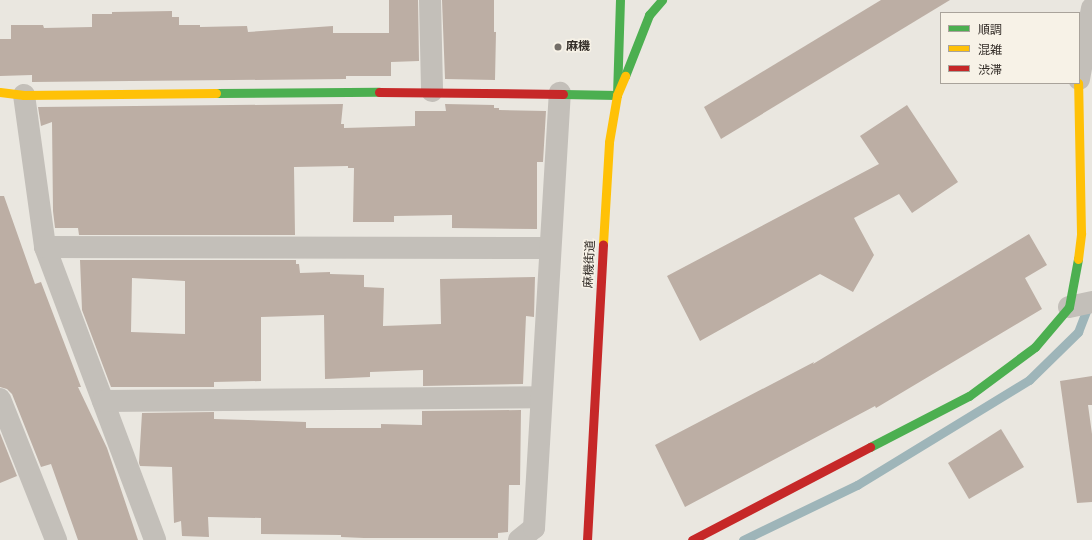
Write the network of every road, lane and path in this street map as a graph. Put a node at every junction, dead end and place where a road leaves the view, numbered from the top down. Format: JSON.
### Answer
{"nodes":[{"id":1,"x":430,"y":0,"type":"edge"},
{"id":2,"x":620,"y":0,"type":"edge"},
{"id":3,"x":662,"y":0,"type":"edge"},
{"id":4,"x":1092,"y":8,"type":"edge"},
{"id":5,"x":1080,"y":74,"type":"edge"},
{"id":6,"x":1078,"y":84,"type":"edge"},
{"id":7,"x":432,"y":91,"type":"junction"},
{"id":8,"x":0,"y":92,"type":"edge"},
{"id":9,"x":560,"y":93,"type":"junction"},
{"id":10,"x":24,"y":95,"type":"junction"},
{"id":11,"x":617,"y":95,"type":"junction"},
{"id":12,"x":45,"y":247,"type":"junction"},
{"id":13,"x":550,"y":248,"type":"junction"},
{"id":14,"x":1092,"y":302,"type":"edge"},
{"id":15,"x":1069,"y":307,"type":"junction"},
{"id":16,"x":541,"y":397,"type":"junction"},
{"id":17,"x":0,"y":399,"type":"edge"},
{"id":18,"x":103,"y":401,"type":"junction"},
{"id":19,"x":56,"y":540,"type":"edge"},
{"id":20,"x":155,"y":540,"type":"edge"},
{"id":21,"x":519,"y":540,"type":"edge"},
{"id":22,"x":587,"y":540,"type":"edge"},
{"id":23,"x":692,"y":540,"type":"edge"}],
"edges":[{"from":1,"to":7,"type":"street"},
{"from":2,"to":11,"type":"street"},
{"from":3,"to":11,"type":"street","name":"麻機街道"},
{"from":4,"to":5,"type":"street"},
{"from":6,"to":15,"type":"street"},
{"from":7,"to":9,"type":"street"},
{"from":7,"to":10,"type":"street"},
{"from":8,"to":10,"type":"street"},
{"from":9,"to":11,"type":"street"},
{"from":9,"to":13,"type":"street"},
{"from":10,"to":12,"type":"street"},
{"from":11,"to":22,"type":"street","name":"麻機街道"},
{"from":12,"to":13,"type":"street"},
{"from":12,"to":18,"type":"street"},
{"from":13,"to":16,"type":"street"},
{"from":14,"to":15,"type":"street"},
{"from":15,"to":23,"type":"street"},
{"from":16,"to":18,"type":"street"},
{"from":16,"to":21,"type":"street"},
{"from":17,"to":19,"type":"street"},
{"from":18,"to":20,"type":"street"}]}
